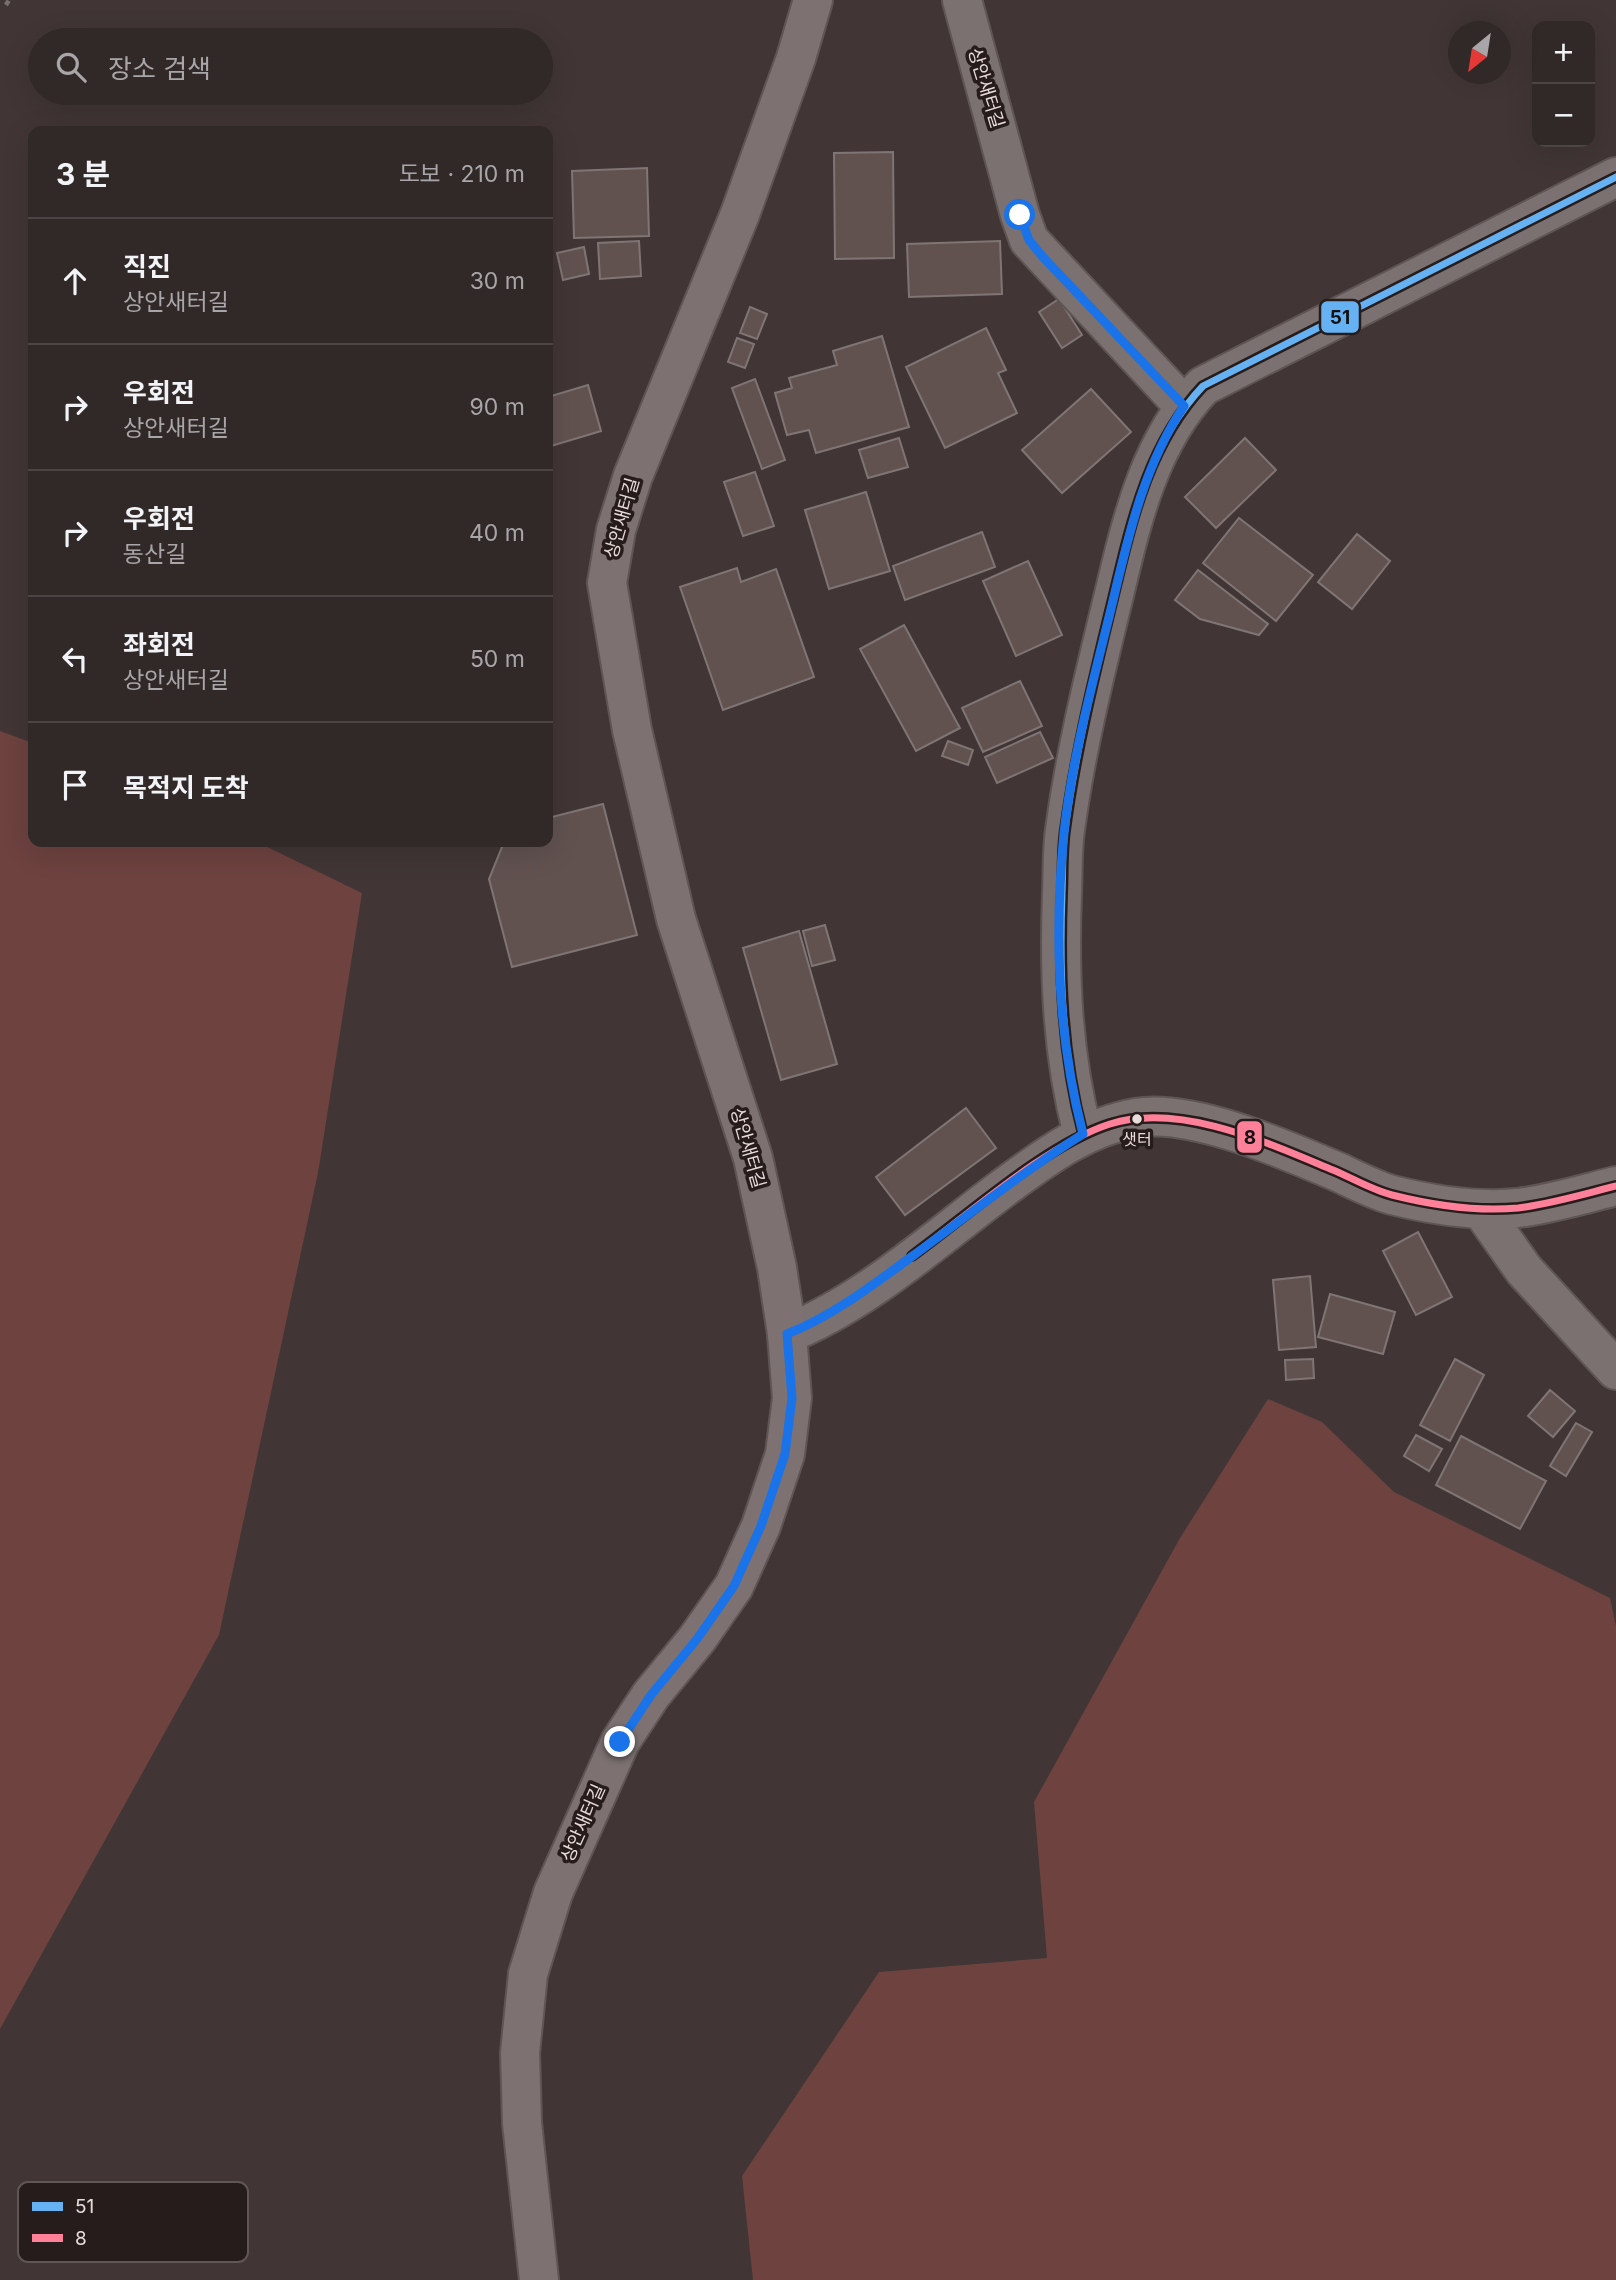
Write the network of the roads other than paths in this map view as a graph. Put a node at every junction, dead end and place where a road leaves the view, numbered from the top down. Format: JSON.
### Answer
{"nodes":[{"id":1,"x":813,"y":0,"type":"edge"},
{"id":2,"x":962,"y":0,"type":"edge"},
{"id":3,"x":1616,"y":177,"type":"edge"},
{"id":4,"x":1184,"y":406,"type":"junction"},
{"id":5,"x":1083,"y":1134,"type":"junction"},
{"id":6,"x":1616,"y":1186,"type":"edge"},
{"id":7,"x":1481,"y":1209,"type":"junction"},
{"id":8,"x":787,"y":1334,"type":"junction"},
{"id":9,"x":1616,"y":1370,"type":"edge"},
{"id":10,"x":539,"y":2280,"type":"edge"}],
"edges":[{"from":1,"to":8,"type":"street","name":"상안새터길"},
{"from":2,"to":4,"type":"street","name":"상안새터길"},
{"from":3,"to":4,"type":"street"},
{"from":4,"to":5,"type":"street"},
{"from":5,"to":7,"type":"street"},
{"from":5,"to":8,"type":"street"},
{"from":6,"to":7,"type":"street"},
{"from":7,"to":9,"type":"street"},
{"from":8,"to":10,"type":"street","name":"상안새터길"}]}
